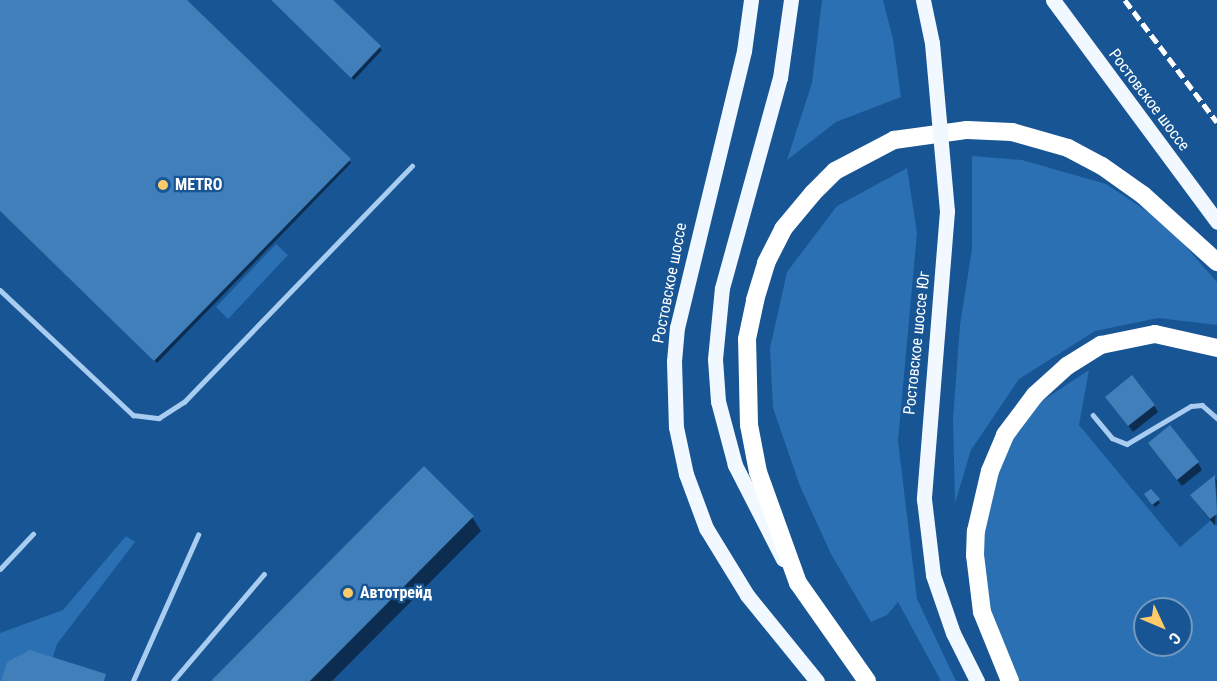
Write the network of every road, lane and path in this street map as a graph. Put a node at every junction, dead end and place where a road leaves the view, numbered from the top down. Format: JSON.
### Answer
{"nodes":[{"id":1,"x":751,"y":0,"type":"edge"},
{"id":2,"x":791,"y":0,"type":"edge"},
{"id":3,"x":923,"y":0,"type":"edge"},
{"id":4,"x":1053,"y":0,"type":"edge"},
{"id":5,"x":412,"y":166,"type":"dead end"},
{"id":6,"x":1217,"y":222,"type":"edge"},
{"id":7,"x":1217,"y":262,"type":"edge"},
{"id":8,"x":0,"y":290,"type":"edge"},
{"id":9,"x":1217,"y":348,"type":"edge"},
{"id":10,"x":1093,"y":415,"type":"dead end"},
{"id":11,"x":1217,"y":418,"type":"edge"},
{"id":12,"x":33,"y":534,"type":"dead end"},
{"id":13,"x":198,"y":535,"type":"dead end"},
{"id":14,"x":0,"y":569,"type":"edge"},
{"id":15,"x":264,"y":574,"type":"dead end"},
{"id":16,"x":798,"y":583,"type":"junction"},
{"id":17,"x":133,"y":681,"type":"edge"},
{"id":18,"x":173,"y":681,"type":"edge"},
{"id":19,"x":817,"y":681,"type":"edge"},
{"id":20,"x":867,"y":681,"type":"edge"},
{"id":21,"x":977,"y":681,"type":"edge"},
{"id":22,"x":1010,"y":681,"type":"edge"}],
"edges":[{"from":1,"to":19,"type":"main road","name":"Ростовское шоссе"},
{"from":2,"to":16,"type":"main road"},
{"from":3,"to":21,"type":"main road","name":"Ростовское шоссе Юг","bridge":true},
{"from":4,"to":6,"type":"main road","name":"Ростовское шоссе"},
{"from":5,"to":8,"type":"lane"},
{"from":7,"to":16,"type":"highway"},
{"from":9,"to":22,"type":"highway"},
{"from":10,"to":11,"type":"lane"},
{"from":12,"to":14,"type":"lane"},
{"from":13,"to":17,"type":"lane"},
{"from":15,"to":18,"type":"lane"},
{"from":16,"to":20,"type":"highway"}]}
